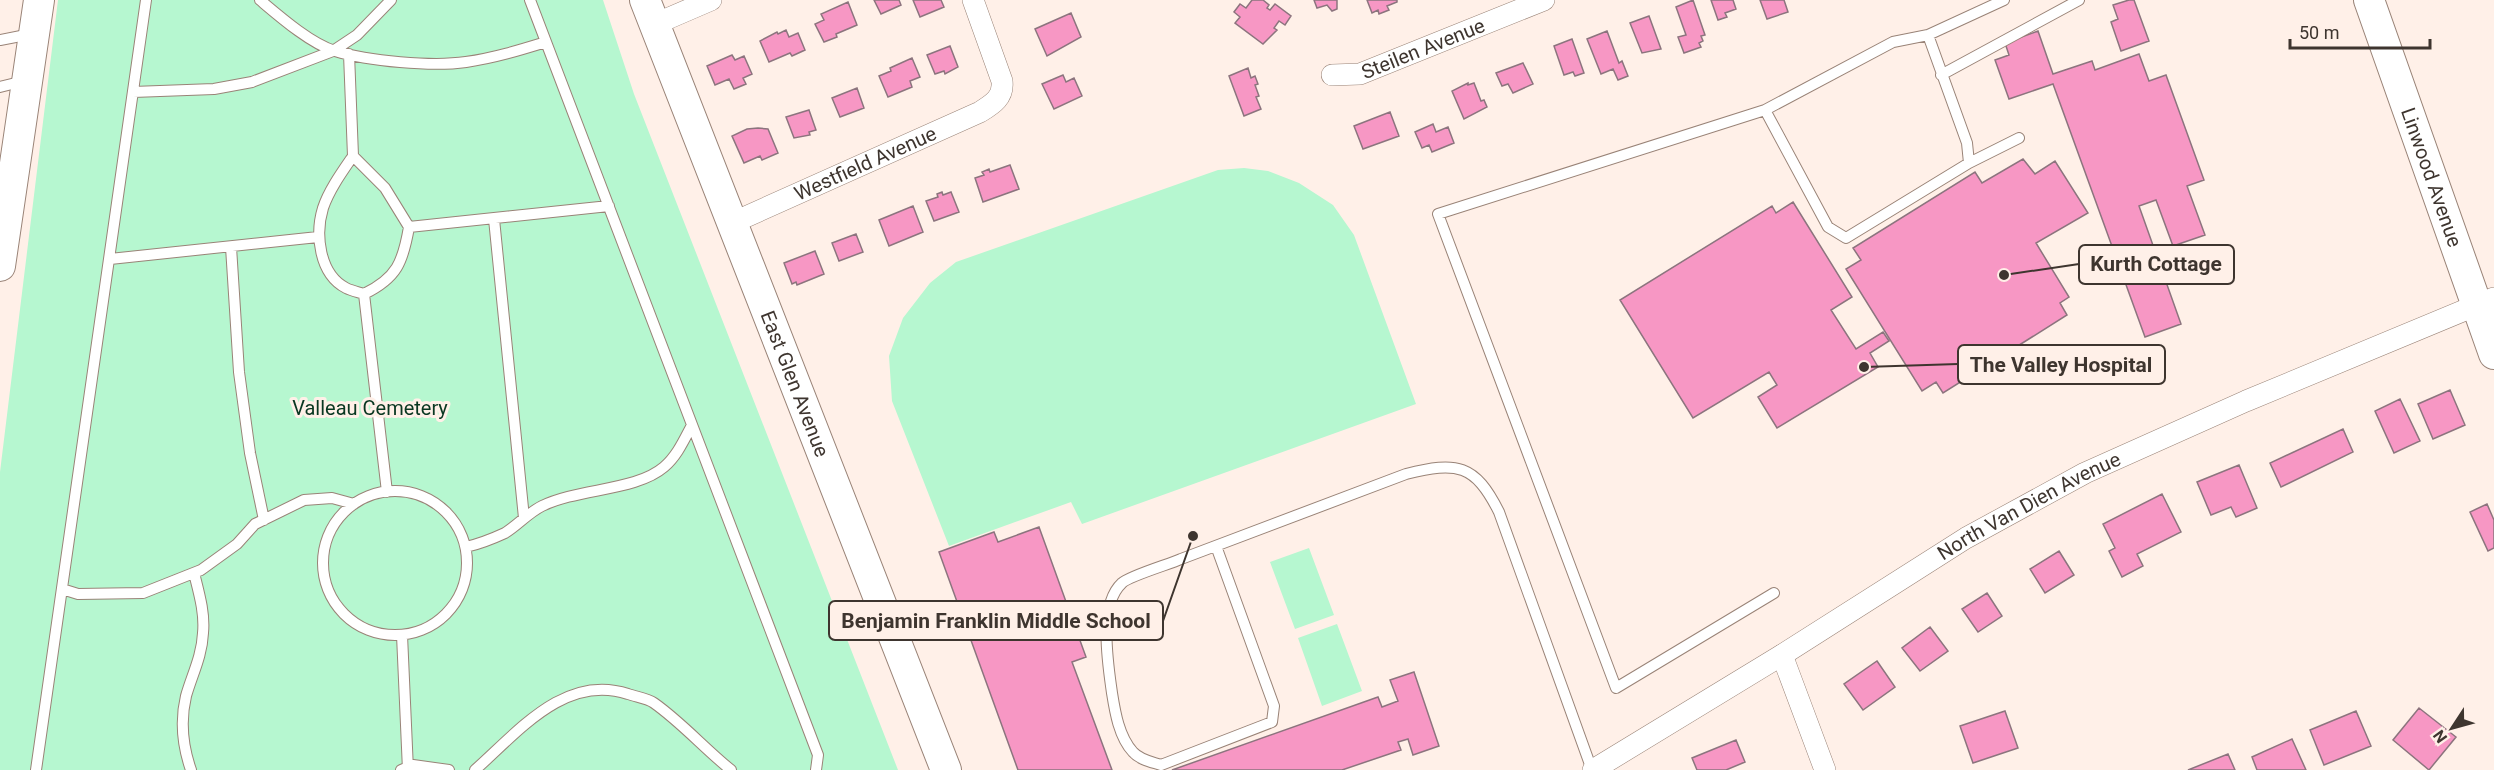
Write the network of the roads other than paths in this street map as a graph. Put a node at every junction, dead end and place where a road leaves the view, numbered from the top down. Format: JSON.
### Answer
{"nodes":[{"id":1,"x":39,"y":0,"type":"edge"},
{"id":2,"x":146,"y":0,"type":"edge"},
{"id":3,"x":260,"y":0,"type":"edge"},
{"id":4,"x":391,"y":0,"type":"edge"},
{"id":5,"x":530,"y":0,"type":"edge"},
{"id":6,"x":711,"y":0,"type":"edge"},
{"id":7,"x":973,"y":0,"type":"edge"},
{"id":8,"x":1544,"y":0,"type":"edge"},
{"id":9,"x":2004,"y":0,"type":"edge"},
{"id":10,"x":2079,"y":0,"type":"edge"},
{"id":11,"x":2369,"y":0,"type":"edge"},
{"id":12,"x":649,"y":13,"type":"edge"},
{"id":13,"x":34,"y":33,"type":"junction"},
{"id":14,"x":1928,"y":35,"type":"junction"},
{"id":15,"x":0,"y":40,"type":"edge"},
{"id":16,"x":546,"y":42,"type":"junction"},
{"id":17,"x":333,"y":51,"type":"junction"},
{"id":18,"x":349,"y":54,"type":"junction"},
{"id":19,"x":1332,"y":75,"type":"dead end"},
{"id":20,"x":1941,"y":75,"type":"junction"},
{"id":21,"x":14,"y":84,"type":"edge"},
{"id":22,"x":133,"y":92,"type":"junction"},
{"id":23,"x":1765,"y":110,"type":"junction"},
{"id":24,"x":2019,"y":138,"type":"dead end"},
{"id":25,"x":353,"y":156,"type":"junction"},
{"id":26,"x":1969,"y":163,"type":"junction"},
{"id":27,"x":609,"y":206,"type":"junction"},
{"id":28,"x":494,"y":219,"type":"junction"},
{"id":29,"x":732,"y":223,"type":"junction"},
{"id":30,"x":409,"y":227,"type":"junction"},
{"id":31,"x":318,"y":237,"type":"junction"},
{"id":32,"x":231,"y":247,"type":"junction"},
{"id":33,"x":110,"y":259,"type":"junction"},
{"id":34,"x":0,"y":266,"type":"edge"},
{"id":35,"x":364,"y":294,"type":"junction"},
{"id":36,"x":2485,"y":301,"type":"edge"},
{"id":37,"x":2494,"y":354,"type":"edge"},
{"id":38,"x":692,"y":425,"type":"junction"},
{"id":39,"x":387,"y":492,"type":"junction"},
{"id":40,"x":354,"y":504,"type":"junction"},
{"id":41,"x":524,"y":518,"type":"junction"},
{"id":42,"x":264,"y":520,"type":"junction"},
{"id":43,"x":1216,"y":546,"type":"junction"},
{"id":44,"x":466,"y":547,"type":"junction"},
{"id":45,"x":194,"y":573,"type":"junction"},
{"id":46,"x":62,"y":589,"type":"junction"},
{"id":47,"x":1774,"y":593,"type":"dead end"},
{"id":48,"x":402,"y":635,"type":"junction"},
{"id":49,"x":1782,"y":656,"type":"junction"},
{"id":50,"x":405,"y":769,"type":"edge"},
{"id":51,"x":36,"y":770,"type":"edge"},
{"id":52,"x":191,"y":770,"type":"edge"},
{"id":53,"x":449,"y":770,"type":"edge"},
{"id":54,"x":476,"y":770,"type":"edge"},
{"id":55,"x":731,"y":770,"type":"edge"},
{"id":56,"x":816,"y":770,"type":"edge"},
{"id":57,"x":946,"y":770,"type":"edge"},
{"id":58,"x":1593,"y":770,"type":"edge"},
{"id":59,"x":1825,"y":770,"type":"edge"}],
"edges":[{"from":1,"to":13,"type":"street"},
{"from":2,"to":22,"type":"lane"},
{"from":3,"to":17,"type":"lane"},
{"from":4,"to":17,"type":"lane"},
{"from":5,"to":16,"type":"lane"},
{"from":6,"to":12,"type":"street"},
{"from":7,"to":29,"type":"street","name":"Westfield Avenue"},
{"from":8,"to":19,"type":"street","name":"Steilen Avenue"},
{"from":9,"to":14,"type":"lane"},
{"from":10,"to":20,"type":"lane"},
{"from":11,"to":36,"type":"street","name":"Linwood Avenue"},
{"from":12,"to":29,"type":"street","name":"East Glen Avenue"},
{"from":13,"to":15,"type":"lane"},
{"from":13,"to":21,"type":"street"},
{"from":14,"to":20,"type":"lane"},
{"from":14,"to":23,"type":"lane"},
{"from":16,"to":18,"type":"lane"},
{"from":16,"to":27,"type":"lane"},
{"from":17,"to":18,"type":"lane"},
{"from":17,"to":22,"type":"lane"},
{"from":18,"to":25,"type":"lane"},
{"from":20,"to":26,"type":"lane"},
{"from":21,"to":34,"type":"street"},
{"from":22,"to":33,"type":"lane"},
{"from":23,"to":26,"type":"lane"},
{"from":23,"to":47,"type":"lane"},
{"from":24,"to":26,"type":"lane"},
{"from":25,"to":30,"type":"lane"},
{"from":25,"to":31,"type":"lane"},
{"from":27,"to":28,"type":"lane"},
{"from":27,"to":38,"type":"lane"},
{"from":28,"to":30,"type":"lane"},
{"from":28,"to":41,"type":"lane"},
{"from":29,"to":57,"type":"street","name":"East Glen Avenue"},
{"from":30,"to":35,"type":"lane"},
{"from":31,"to":32,"type":"lane"},
{"from":31,"to":35,"type":"lane"},
{"from":32,"to":33,"type":"lane"},
{"from":32,"to":42,"type":"lane"},
{"from":33,"to":46,"type":"lane"},
{"from":35,"to":39,"type":"lane"},
{"from":36,"to":37,"type":"street","name":"Linwood Avenue"},
{"from":36,"to":49,"type":"street","name":"North Van Dien Avenue"},
{"from":38,"to":41,"type":"lane"},
{"from":38,"to":56,"type":"lane"},
{"from":39,"to":40,"type":"lane"},
{"from":39,"to":44,"type":"lane"},
{"from":40,"to":42,"type":"lane"},
{"from":40,"to":48,"type":"lane"},
{"from":41,"to":44,"type":"lane"},
{"from":42,"to":45,"type":"lane"},
{"from":43,"to":43,"type":"lane"},
{"from":43,"to":58,"type":"lane"},
{"from":44,"to":48,"type":"lane"},
{"from":45,"to":46,"type":"lane"},
{"from":45,"to":52,"type":"lane"},
{"from":46,"to":51,"type":"lane"},
{"from":48,"to":50,"type":"lane"},
{"from":49,"to":58,"type":"street","name":"North Van Dien Avenue"},
{"from":49,"to":59,"type":"street"},
{"from":50,"to":53,"type":"lane"},
{"from":54,"to":55,"type":"lane"}]}
